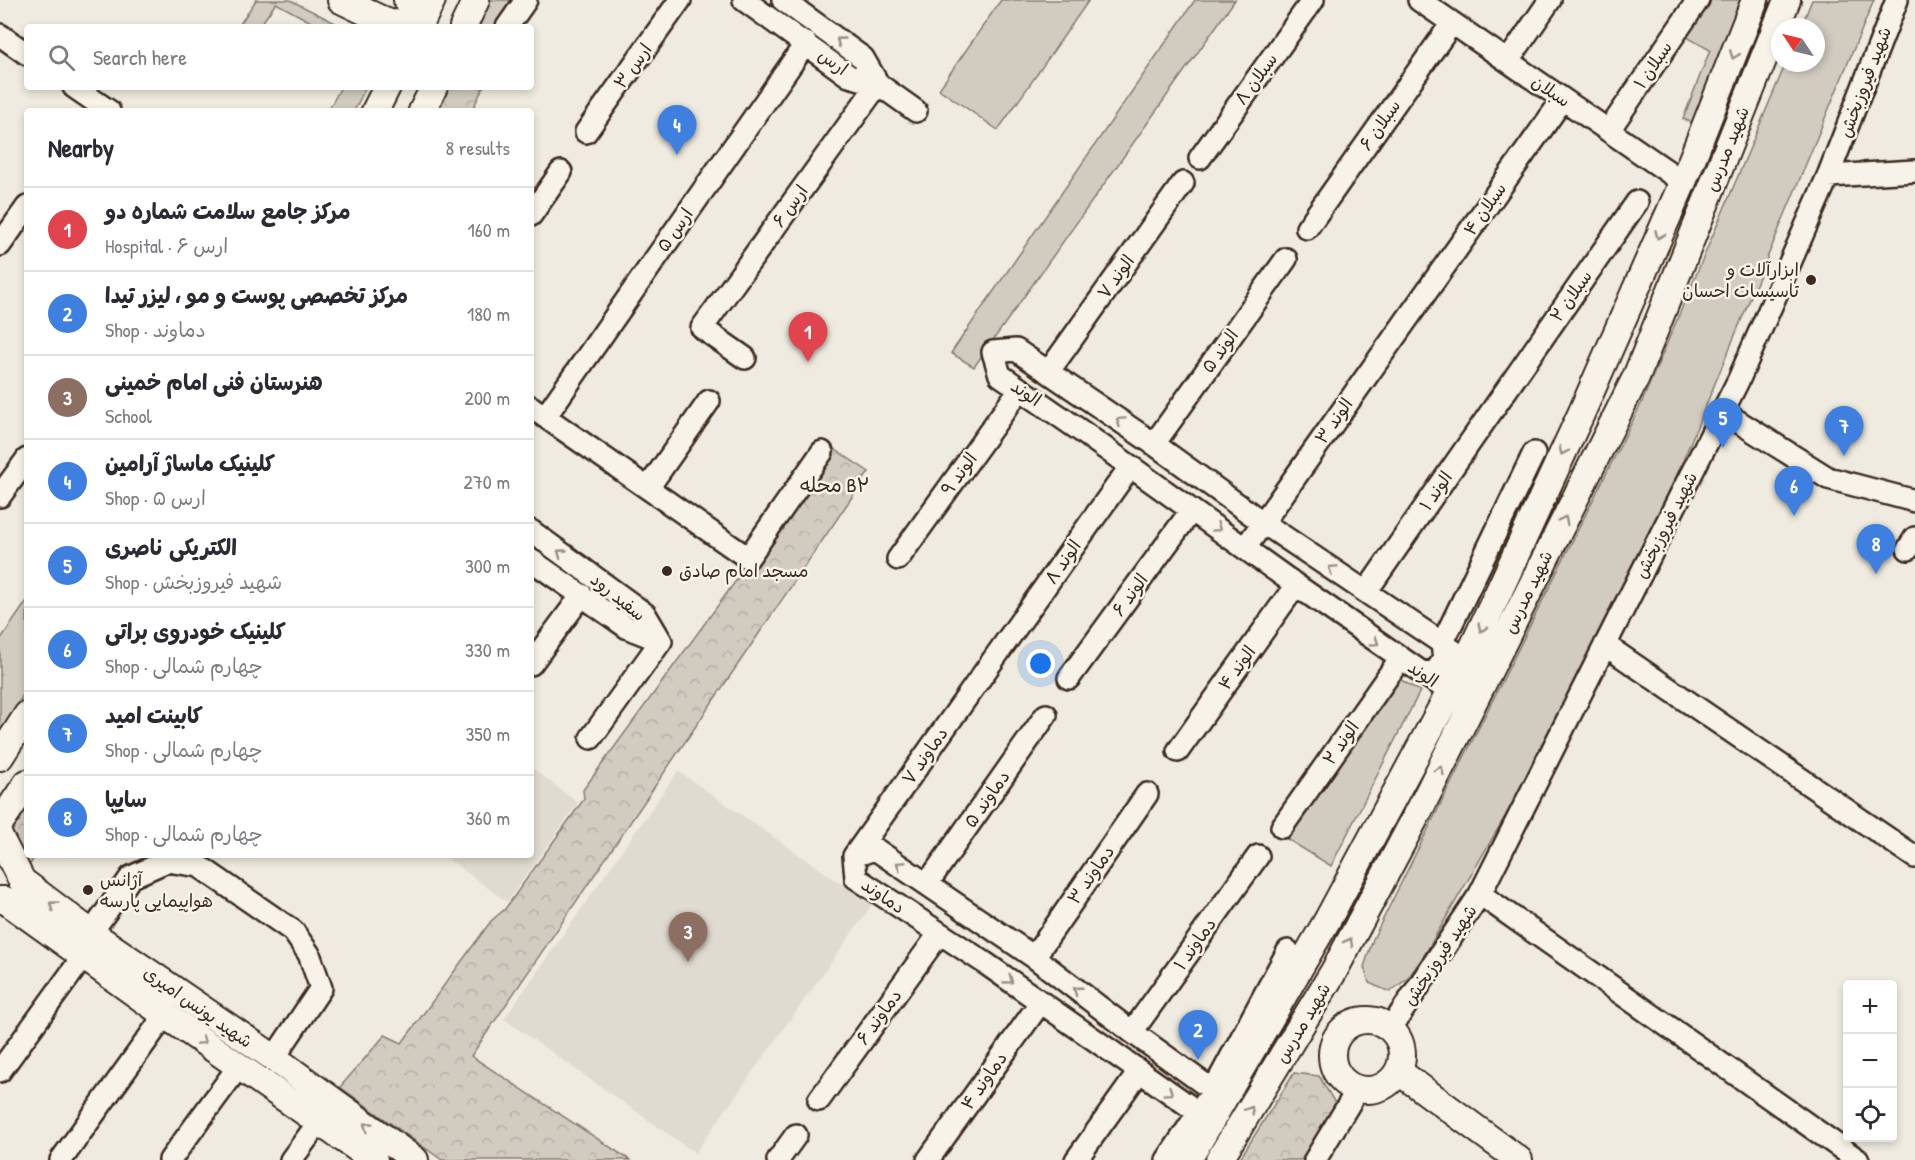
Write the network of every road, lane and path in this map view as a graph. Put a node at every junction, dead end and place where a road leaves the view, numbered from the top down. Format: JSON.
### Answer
{"nodes":[{"id":1,"x":341,"y":0,"type":"edge"},
{"id":2,"x":407,"y":0,"type":"edge"},
{"id":3,"x":432,"y":0,"type":"edge"},
{"id":4,"x":476,"y":0,"type":"edge"},
{"id":5,"x":526,"y":0,"type":"edge"},
{"id":6,"x":680,"y":0,"type":"edge"},
{"id":7,"x":783,"y":0,"type":"edge"},
{"id":8,"x":1313,"y":0,"type":"edge"},
{"id":9,"x":1419,"y":0,"type":"edge"},
{"id":10,"x":1550,"y":0,"type":"edge"},
{"id":11,"x":1698,"y":0,"type":"edge"},
{"id":12,"x":1755,"y":0,"type":"edge"},
{"id":13,"x":1787,"y":0,"type":"edge"},
{"id":14,"x":1897,"y":0,"type":"edge"},
{"id":15,"x":750,"y":2,"type":"edge"},
{"id":16,"x":1452,"y":23,"type":"junction"},
{"id":17,"x":399,"y":24,"type":"edge"},
{"id":18,"x":419,"y":24,"type":"edge"},
{"id":19,"x":421,"y":24,"type":"edge"},
{"id":20,"x":464,"y":24,"type":"edge"},
{"id":21,"x":509,"y":24,"type":"edge"},
{"id":22,"x":0,"y":35,"type":"edge"},
{"id":23,"x":806,"y":43,"type":"junction"},
{"id":24,"x":24,"y":52,"type":"edge"},
{"id":25,"x":1508,"y":61,"type":"junction"},
{"id":26,"x":878,"y":84,"type":"junction"},
{"id":27,"x":78,"y":90,"type":"edge"},
{"id":28,"x":386,"y":90,"type":"edge"},
{"id":29,"x":432,"y":90,"type":"edge"},
{"id":30,"x":1563,"y":99,"type":"junction"},
{"id":31,"x":101,"y":108,"type":"edge"},
{"id":32,"x":376,"y":108,"type":"edge"},
{"id":33,"x":424,"y":108,"type":"edge"},
{"id":34,"x":916,"y":111,"type":"dead end"},
{"id":35,"x":1609,"y":130,"type":"junction"},
{"id":36,"x":586,"y":132,"type":"dead end"},
{"id":37,"x":1200,"y":158,"type":"dead end"},
{"id":38,"x":1915,"y":171,"type":"edge"},
{"id":39,"x":561,"y":172,"type":"dead end"},
{"id":40,"x":1828,"y":176,"type":"junction"},
{"id":41,"x":1683,"y":182,"type":"junction"},
{"id":42,"x":1183,"y":183,"type":"dead end"},
{"id":43,"x":1637,"y":202,"type":"dead end"},
{"id":44,"x":24,"y":211,"type":"edge"},
{"id":45,"x":534,"y":211,"type":"edge"},
{"id":46,"x":1307,"y":228,"type":"dead end"},
{"id":47,"x":0,"y":245,"type":"edge"},
{"id":48,"x":1286,"y":259,"type":"dead end"},
{"id":49,"x":1406,"y":320,"type":"joint"},
{"id":50,"x":745,"y":358,"type":"dead end"},
{"id":51,"x":1049,"y":371,"type":"junction"},
{"id":52,"x":1020,"y":389,"type":"junction"},
{"id":53,"x":1505,"y":390,"type":"joint"},
{"id":54,"x":709,"y":401,"type":"dead end"},
{"id":55,"x":1099,"y":406,"type":"junction"},
{"id":56,"x":538,"y":412,"type":"edge"},
{"id":57,"x":1723,"y":412,"type":"junction"},
{"id":58,"x":1581,"y":414,"type":"junction"},
{"id":59,"x":1610,"y":428,"type":"junction"},
{"id":60,"x":1081,"y":431,"type":"junction"},
{"id":61,"x":1154,"y":444,"type":"junction"},
{"id":62,"x":822,"y":452,"type":"dead end"},
{"id":63,"x":1534,"y":453,"type":"dead end"},
{"id":64,"x":1171,"y":456,"type":"junction"},
{"id":65,"x":24,"y":463,"type":"edge"},
{"id":66,"x":1130,"y":467,"type":"junction"},
{"id":67,"x":1151,"y":482,"type":"junction"},
{"id":68,"x":648,"y":488,"type":"junction"},
{"id":69,"x":0,"y":496,"type":"edge"},
{"id":70,"x":1915,"y":501,"type":"edge"},
{"id":71,"x":1191,"y":511,"type":"junction"},
{"id":72,"x":1262,"y":522,"type":"junction"},
{"id":73,"x":534,"y":533,"type":"edge"},
{"id":74,"x":1245,"y":548,"type":"junction"},
{"id":75,"x":898,"y":559,"type":"dead end"},
{"id":76,"x":534,"y":562,"type":"edge"},
{"id":77,"x":1296,"y":585,"type":"junction"},
{"id":78,"x":1360,"y":587,"type":"junction"},
{"id":79,"x":582,"y":595,"type":"junction"},
{"id":80,"x":636,"y":607,"type":"junction"},
{"id":81,"x":1332,"y":611,"type":"junction"},
{"id":82,"x":622,"y":624,"type":"junction"},
{"id":83,"x":661,"y":641,"type":"junction"},
{"id":84,"x":1442,"y":644,"type":"junction"},
{"id":85,"x":1605,"y":645,"type":"junction"},
{"id":86,"x":996,"y":656,"type":"joint"},
{"id":87,"x":1400,"y":659,"type":"junction"},
{"id":88,"x":534,"y":660,"type":"edge"},
{"id":89,"x":1467,"y":660,"type":"junction"},
{"id":90,"x":1421,"y":673,"type":"junction"},
{"id":91,"x":1069,"y":678,"type":"dead end"},
{"id":92,"x":1450,"y":692,"type":"junction"},
{"id":93,"x":1046,"y":715,"type":"dead end"},
{"id":94,"x":24,"y":720,"type":"edge"},
{"id":95,"x":591,"y":738,"type":"dead end"},
{"id":96,"x":1178,"y":751,"type":"dead end"},
{"id":97,"x":0,"y":757,"type":"edge"},
{"id":98,"x":24,"y":787,"type":"edge"},
{"id":99,"x":1148,"y":794,"type":"dead end"},
{"id":100,"x":0,"y":823,"type":"edge"},
{"id":101,"x":1282,"y":827,"type":"dead end"},
{"id":102,"x":0,"y":838,"type":"edge"},
{"id":103,"x":854,"y":856,"type":"junction"},
{"id":104,"x":1258,"y":856,"type":"dead end"},
{"id":105,"x":1915,"y":857,"type":"edge"},
{"id":106,"x":150,"y":861,"type":"edge"},
{"id":107,"x":927,"y":884,"type":"junction"},
{"id":108,"x":1480,"y":894,"type":"junction"},
{"id":109,"x":0,"y":900,"type":"edge"},
{"id":110,"x":91,"y":933,"type":"junction"},
{"id":111,"x":939,"y":934,"type":"junction"},
{"id":112,"x":1005,"y":937,"type":"junction"},
{"id":113,"x":1288,"y":951,"type":"dead end"},
{"id":114,"x":83,"y":957,"type":"junction"},
{"id":115,"x":1034,"y":957,"type":"junction"},
{"id":116,"x":985,"y":963,"type":"junction"},
{"id":117,"x":129,"y":974,"type":"junction"},
{"id":118,"x":1040,"y":1003,"type":"junction"},
{"id":119,"x":1103,"y":1010,"type":"junction"},
{"id":120,"x":165,"y":1015,"type":"junction"},
{"id":121,"x":1302,"y":1025,"type":"junction"},
{"id":122,"x":1391,"y":1028,"type":"junction"},
{"id":123,"x":1132,"y":1032,"type":"junction"},
{"id":124,"x":1084,"y":1034,"type":"junction"},
{"id":125,"x":1334,"y":1043,"type":"junction"},
{"id":126,"x":274,"y":1059,"type":"junction"},
{"id":127,"x":239,"y":1066,"type":"junction"},
{"id":128,"x":0,"y":1071,"type":"edge"},
{"id":129,"x":1398,"y":1071,"type":"junction"},
{"id":130,"x":1139,"y":1072,"type":"junction"},
{"id":131,"x":303,"y":1080,"type":"junction"},
{"id":132,"x":1358,"y":1089,"type":"junction"},
{"id":133,"x":1219,"y":1095,"type":"junction"},
{"id":134,"x":287,"y":1099,"type":"junction"},
{"id":135,"x":819,"y":1100,"type":"dead end"},
{"id":136,"x":1205,"y":1117,"type":"junction"},
{"id":137,"x":319,"y":1122,"type":"junction"},
{"id":138,"x":796,"y":1135,"type":"dead end"},
{"id":139,"x":409,"y":1159,"type":"edge"},
{"id":140,"x":61,"y":1160,"type":"edge"},
{"id":141,"x":170,"y":1160,"type":"edge"},
{"id":142,"x":291,"y":1160,"type":"edge"},
{"id":143,"x":374,"y":1160,"type":"edge"},
{"id":144,"x":778,"y":1160,"type":"edge"},
{"id":145,"x":928,"y":1160,"type":"edge"},
{"id":146,"x":1076,"y":1160,"type":"edge"},
{"id":147,"x":1167,"y":1160,"type":"edge"},
{"id":148,"x":1188,"y":1160,"type":"edge"},
{"id":149,"x":1219,"y":1160,"type":"edge"},
{"id":150,"x":1315,"y":1160,"type":"edge"},
{"id":151,"x":1519,"y":1160,"type":"edge"},
{"id":152,"x":1858,"y":1160,"type":"edge"}],
"edges":[{"from":1,"to":17,"type":"main road"},
{"from":2,"to":18,"type":"main road"},
{"from":3,"to":19,"type":"main road"},
{"from":4,"to":20,"type":"main road"},
{"from":5,"to":21,"type":"street"},
{"from":6,"to":36,"type":"street","name":"ارس ۳"},
{"from":26,"to":7,"type":"street","name":"ارس","one_way":true},
{"from":8,"to":37,"type":"street","name":"سبلان ۸"},
{"from":9,"to":16,"type":"street","name":"سبلان"},
{"from":10,"to":25,"type":"street"},
{"from":11,"to":35,"type":"street","name":"سبلان ۱"},
{"from":12,"to":41,"type":"main road","name":"شهید مدرس","one_way":true},
{"from":13,"to":59,"type":"main road","name":"شهید مدرس"},
{"from":14,"to":40,"type":"street","name":"شهید فیروزبخش"},
{"from":15,"to":23,"type":"street","name":"ارس"},
{"from":16,"to":25,"type":"street","name":"سبلان"},
{"from":16,"to":46,"type":"street","name":"سبلان ۶"},
{"from":22,"to":24,"type":"street"},
{"from":23,"to":26,"type":"street","name":"ارس"},
{"from":23,"to":56,"type":"street","name":"ارس ۵"},
{"from":25,"to":30,"type":"street","name":"سبلان"},
{"from":26,"to":34,"type":"street"},
{"from":26,"to":50,"type":"street","name":"ارس ۶"},
{"from":27,"to":31,"type":"street"},
{"from":28,"to":32,"type":"main road"},
{"from":29,"to":33,"type":"main road"},
{"from":30,"to":35,"type":"street","name":"سبلان"},
{"from":30,"to":49,"type":"street","name":"سبلان ۴"},
{"from":35,"to":41,"type":"street","name":"سبلان"},
{"from":38,"to":40,"type":"street"},
{"from":39,"to":45,"type":"street"},
{"from":40,"to":57,"type":"street","name":"شهید فیروزبخش"},
{"from":41,"to":58,"type":"main road","name":"شهید مدرس","one_way":true},
{"from":42,"to":51,"type":"street","name":"الوند ۷"},
{"from":43,"to":53,"type":"street","name":"سبلان ۲"},
{"from":44,"to":47,"type":"street"},
{"from":48,"to":61,"type":"street","name":"الوند ۵"},
{"from":49,"to":72,"type":"street","name":"الوند ۳"},
{"from":51,"to":52,"type":"street","name":"الوند"},
{"from":51,"to":55,"type":"street","name":"الوند"},
{"from":52,"to":60,"type":"street","name":"الوند"},
{"from":52,"to":75,"type":"street","name":"الوند ۹"},
{"from":53,"to":78,"type":"street","name":"الوند ۱"},
{"from":54,"to":68,"type":"street"},
{"from":55,"to":60,"type":"street"},
{"from":61,"to":55,"type":"street","name":"الوند","one_way":true},
{"from":56,"to":68,"type":"street"},
{"from":57,"to":70,"type":"street"},
{"from":57,"to":85,"type":"street","name":"شهید فیروزبخش"},
{"from":58,"to":59,"type":"main road"},
{"from":58,"to":89,"type":"main road","name":"شهید مدرس","one_way":true},
{"from":121,"to":59,"type":"main road","name":"شهید مدرس","one_way":true},
{"from":60,"to":66,"type":"street","name":"الوند"},
{"from":61,"to":64,"type":"street","name":"الوند"},
{"from":62,"to":68,"type":"street"},
{"from":63,"to":84,"type":"street"},
{"from":64,"to":67,"type":"street"},
{"from":64,"to":72,"type":"street","name":"الوند"},
{"from":65,"to":69,"type":"street"},
{"from":66,"to":67,"type":"street","name":"الوند"},
{"from":66,"to":86,"type":"street","name":"الوند ۸"},
{"from":67,"to":71,"type":"street","name":"الوند"},
{"from":71,"to":74,"type":"street","name":"الوند","one_way":true},
{"from":71,"to":91,"type":"street","name":"الوند ۶"},
{"from":72,"to":74,"type":"street","name":"الوند ۳"},
{"from":78,"to":72,"type":"street","name":"الوند","one_way":true},
{"from":80,"to":73,"type":"street","name":"سفید رود","one_way":true},
{"from":74,"to":77,"type":"street","name":"الوند"},
{"from":76,"to":79,"type":"street","name":"سفید رود"},
{"from":77,"to":81,"type":"street","name":"الوند"},
{"from":77,"to":96,"type":"street","name":"الوند ۴"},
{"from":78,"to":81,"type":"street","name":"الوند ۱"},
{"from":78,"to":84,"type":"street","name":"الوند"},
{"from":79,"to":82,"type":"street","name":"سفید رود"},
{"from":79,"to":88,"type":"street"},
{"from":80,"to":82,"type":"street"},
{"from":80,"to":83,"type":"street","name":"سفید رود"},
{"from":81,"to":87,"type":"street","name":"الوند","one_way":true},
{"from":82,"to":83,"type":"street","name":"سفید رود"},
{"from":83,"to":95,"type":"street"},
{"from":84,"to":89,"type":"street","name":"الوند"},
{"from":84,"to":90,"type":"street"},
{"from":85,"to":105,"type":"street"},
{"from":85,"to":108,"type":"street","name":"شهید فیروزبخش"},
{"from":86,"to":103,"type":"street","name":"دماوند ۷"},
{"from":87,"to":90,"type":"street","name":"الوند"},
{"from":87,"to":101,"type":"street","name":"الوند ۲"},
{"from":89,"to":92,"type":"main road","name":"شهید مدرس"},
{"from":90,"to":92,"type":"street","name":"الوند"},
{"from":92,"to":133,"type":"main road","name":"شهید مدرس"},
{"from":93,"to":107,"type":"street","name":"دماوند ۵"},
{"from":94,"to":97,"type":"main road"},
{"from":98,"to":100,"type":"main road"},
{"from":99,"to":115,"type":"street","name":"دماوند ۳"},
{"from":110,"to":102,"type":"main road","name":"شهید یونس امیری","one_way":true},
{"from":107,"to":103,"type":"street","name":"دماوند","one_way":true},
{"from":103,"to":111,"type":"street","name":"دماوند"},
{"from":104,"to":123,"type":"street","name":"دماوند ۱"},
{"from":106,"to":110,"type":"street"},
{"from":106,"to":126,"type":"street"},
{"from":107,"to":112,"type":"street","name":"دماوند"},
{"from":108,"to":122,"type":"street","name":"شهید فیروزبخش"},
{"from":108,"to":152,"type":"street"},
{"from":109,"to":114,"type":"main road","name":"شهید یونس امیری"},
{"from":110,"to":117,"type":"main road","name":"شهید یونس امیری"},
{"from":111,"to":116,"type":"street","name":"دماوند"},
{"from":111,"to":135,"type":"street","name":"دماوند ۶"},
{"from":112,"to":115,"type":"street","name":"دماوند"},
{"from":112,"to":116,"type":"street"},
{"from":113,"to":133,"type":"street"},
{"from":114,"to":117,"type":"main road","name":"شهید یونس امیری"},
{"from":114,"to":128,"type":"street"},
{"from":119,"to":115,"type":"street","name":"دماوند","one_way":true},
{"from":116,"to":118,"type":"street","name":"دماوند","one_way":true},
{"from":117,"to":120,"type":"main road","name":"شهید یونس امیری"},
{"from":117,"to":126,"type":"main road","name":"شهید یونس امیری"},
{"from":118,"to":124,"type":"street","name":"دماوند"},
{"from":118,"to":145,"type":"street","name":"دماوند ۴"},
{"from":119,"to":123,"type":"street","name":"دماوند"},
{"from":119,"to":124,"type":"street"},
{"from":120,"to":127,"type":"main road","name":"شهید یونس امیری","one_way":true},
{"from":120,"to":140,"type":"street"},
{"from":121,"to":125,"type":"main road"},
{"from":149,"to":121,"type":"main road","name":"شهید مدرس","one_way":true},
{"from":122,"to":125,"type":"main road"},
{"from":122,"to":129,"type":"main road"},
{"from":123,"to":133,"type":"street","name":"دماوند"},
{"from":124,"to":130,"type":"street","name":"دماوند"},
{"from":125,"to":132,"type":"main road"},
{"from":126,"to":131,"type":"main road","name":"شهید یونس امیری"},
{"from":127,"to":134,"type":"main road","name":"شهید یونس امیری"},
{"from":127,"to":141,"type":"street"},
{"from":129,"to":132,"type":"main road"},
{"from":129,"to":151,"type":"main road"},
{"from":130,"to":136,"type":"street","name":"دماوند","one_way":true},
{"from":130,"to":146,"type":"street"},
{"from":131,"to":134,"type":"main road"},
{"from":139,"to":131,"type":"main road","name":"شهید یونس امیری","one_way":true},
{"from":132,"to":150,"type":"street"},
{"from":133,"to":136,"type":"main road","name":"شهید مدرس"},
{"from":134,"to":137,"type":"main road","name":"شهید یونس امیری"},
{"from":136,"to":147,"type":"street"},
{"from":136,"to":148,"type":"main road","name":"شهید مدرس"},
{"from":137,"to":142,"type":"street"},
{"from":137,"to":143,"type":"main road","name":"شهید یونس امیری"},
{"from":138,"to":144,"type":"street"}]}
